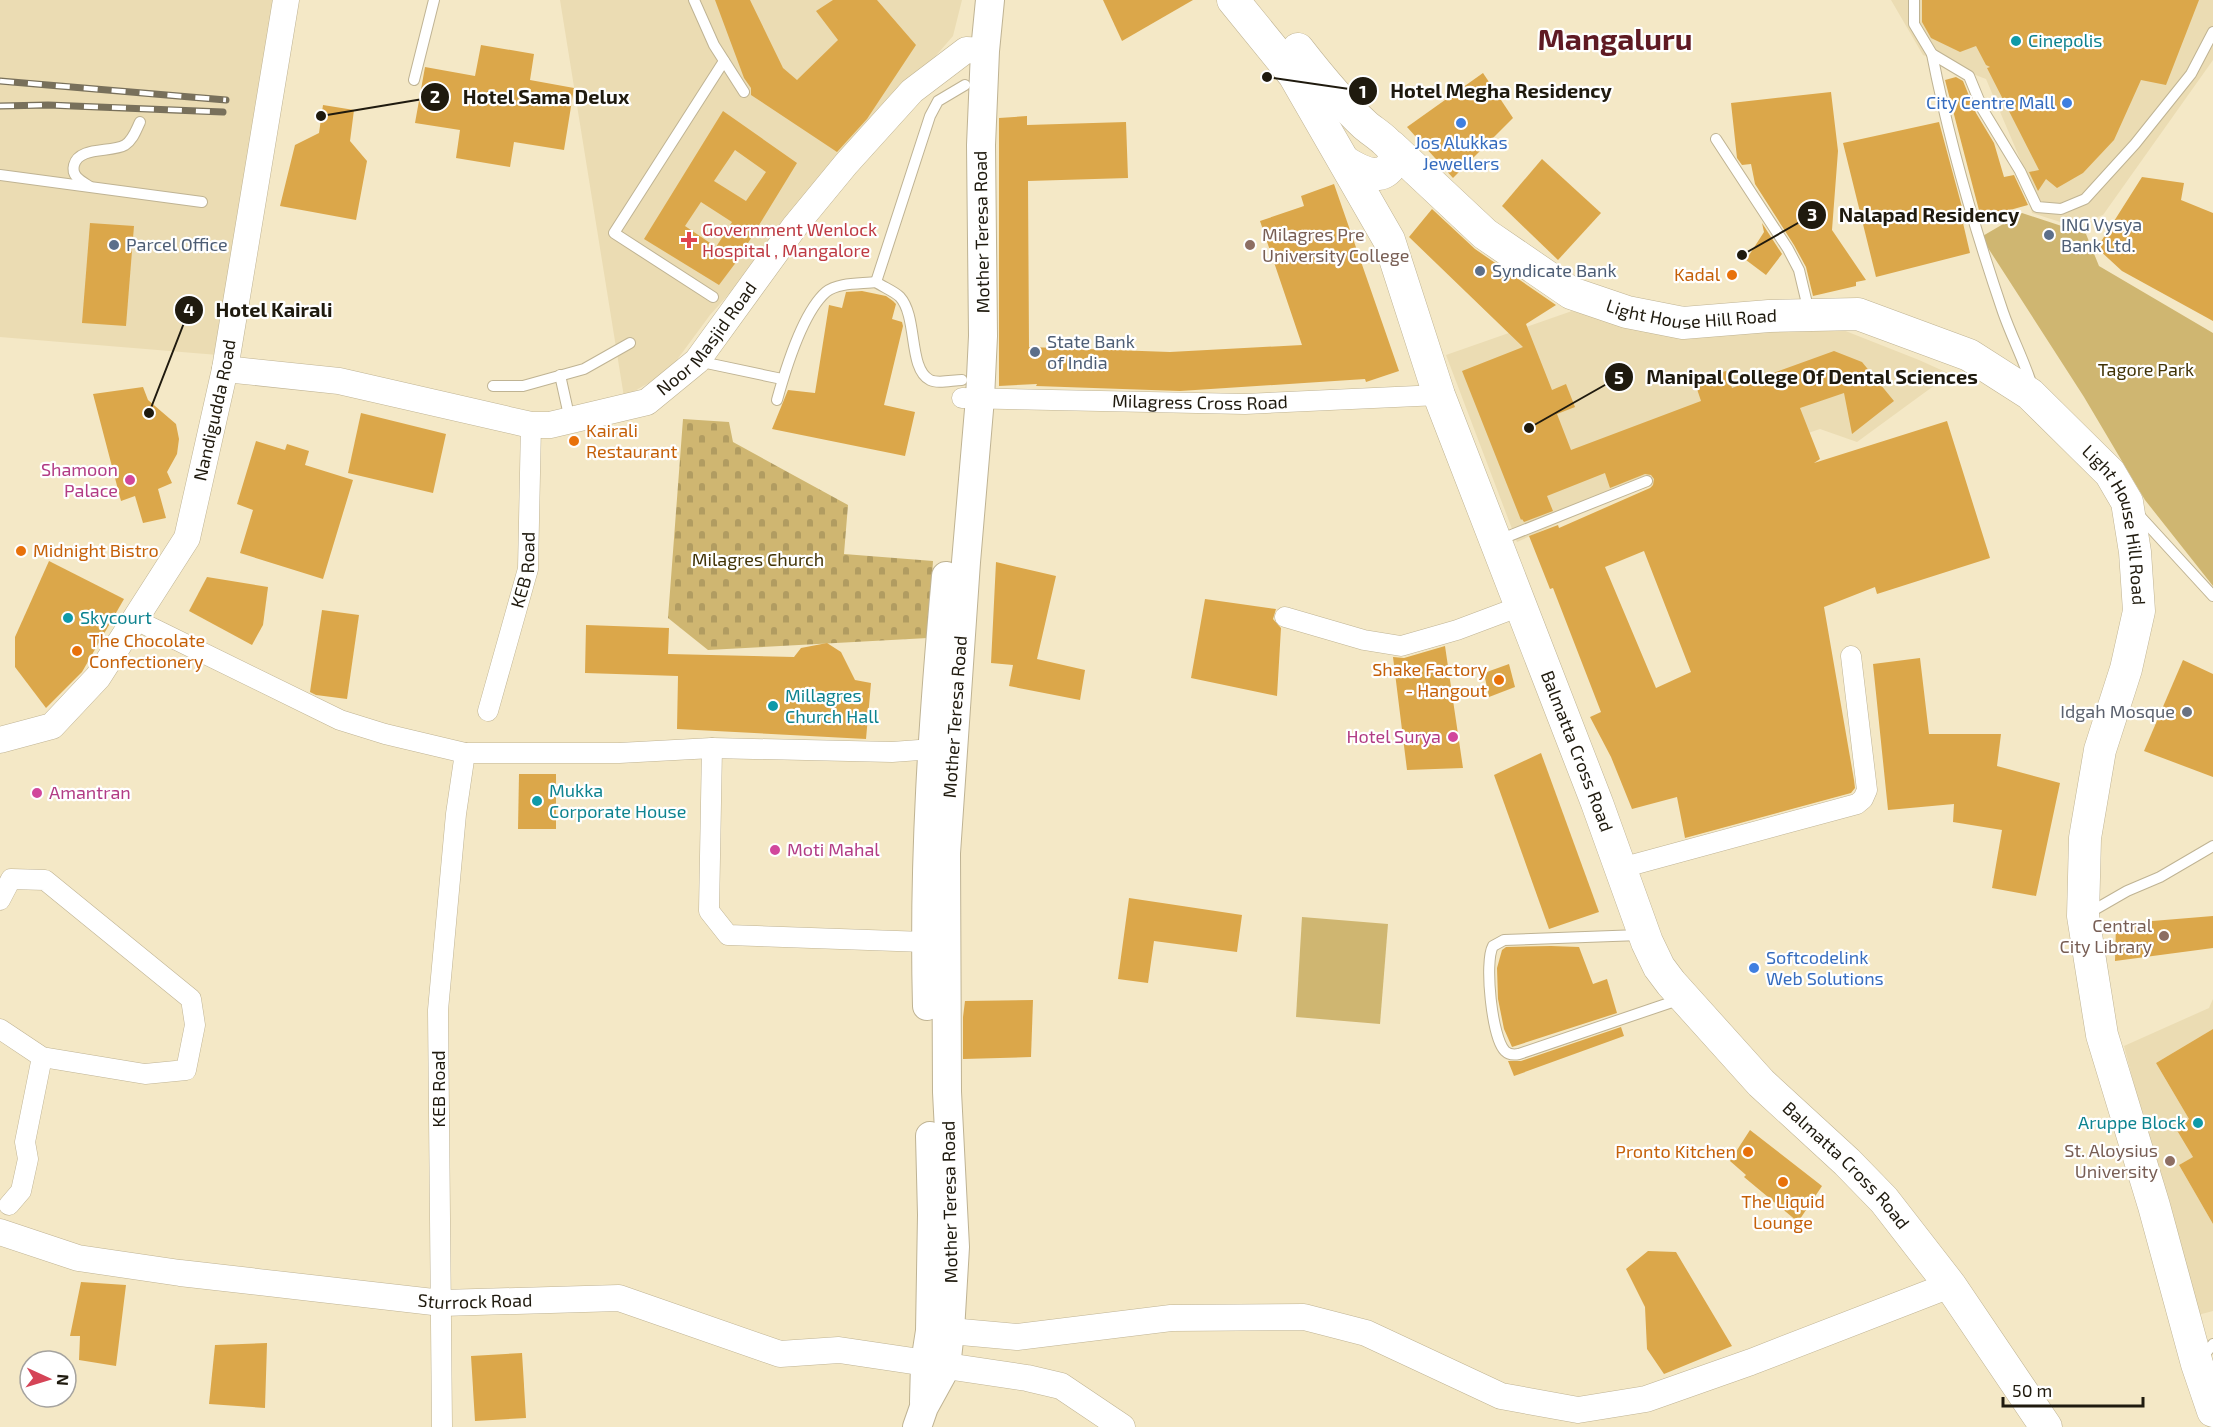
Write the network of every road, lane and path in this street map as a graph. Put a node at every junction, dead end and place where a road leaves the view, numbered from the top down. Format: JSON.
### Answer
{"nodes":[{"id":1,"x":286,"y":0,"type":"edge"},
{"id":2,"x":434,"y":0,"type":"edge"},
{"id":3,"x":694,"y":0,"type":"edge"},
{"id":4,"x":972,"y":0,"type":"edge"},
{"id":5,"x":990,"y":0,"type":"edge"},
{"id":6,"x":1233,"y":0,"type":"edge"},
{"id":7,"x":1257,"y":0,"type":"edge"},
{"id":8,"x":1914,"y":0,"type":"edge"},
{"id":9,"x":2213,"y":32,"type":"edge"},
{"id":10,"x":975,"y":50,"type":"junction"},
{"id":11,"x":1932,"y":54,"type":"junction"},
{"id":12,"x":724,"y":61,"type":"junction"},
{"id":13,"x":414,"y":80,"type":"dead end"},
{"id":14,"x":965,"y":85,"type":"junction"},
{"id":15,"x":744,"y":92,"type":"dead end"},
{"id":16,"x":140,"y":122,"type":"dead end"},
{"id":17,"x":1716,"y":139,"type":"dead end"},
{"id":18,"x":1390,"y":146,"type":"junction"},
{"id":19,"x":1345,"y":162,"type":"junction"},
{"id":20,"x":0,"y":175,"type":"edge"},
{"id":21,"x":1425,"y":176,"type":"junction"},
{"id":22,"x":92,"y":188,"type":"junction"},
{"id":23,"x":202,"y":202,"type":"dead end"},
{"id":24,"x":1389,"y":240,"type":"junction"},
{"id":25,"x":876,"y":282,"type":"junction"},
{"id":26,"x":712,"y":297,"type":"dead end"},
{"id":27,"x":1809,"y":315,"type":"junction"},
{"id":28,"x":630,"y":343,"type":"dead end"},
{"id":29,"x":697,"y":361,"type":"junction"},
{"id":30,"x":225,"y":369,"type":"junction"},
{"id":31,"x":560,"y":375,"type":"junction"},
{"id":32,"x":782,"y":379,"type":"junction"},
{"id":33,"x":493,"y":386,"type":"dead end"},
{"id":34,"x":968,"y":392,"type":"junction"},
{"id":35,"x":1439,"y":395,"type":"junction"},
{"id":36,"x":777,"y":400,"type":"dead end"},
{"id":37,"x":2037,"y":400,"type":"junction"},
{"id":38,"x":570,"y":420,"type":"junction"},
{"id":39,"x":531,"y":425,"type":"junction"},
{"id":40,"x":1647,"y":481,"type":"dead end"},
{"id":41,"x":2127,"y":502,"type":"junction"},
{"id":42,"x":1496,"y":542,"type":"junction"},
{"id":43,"x":2213,"y":596,"type":"edge"},
{"id":44,"x":1521,"y":606,"type":"junction"},
{"id":45,"x":1286,"y":617,"type":"dead end"},
{"id":46,"x":136,"y":620,"type":"junction"},
{"id":47,"x":1851,"y":656,"type":"dead end"},
{"id":48,"x":488,"y":711,"type":"dead end"},
{"id":49,"x":0,"y":740,"type":"edge"},
{"id":50,"x":712,"y":748,"type":"junction"},
{"id":51,"x":933,"y":749,"type":"junction"},
{"id":52,"x":465,"y":753,"type":"junction"},
{"id":53,"x":2213,"y":846,"type":"edge"},
{"id":54,"x":1621,"y":868,"type":"junction"},
{"id":55,"x":0,"y":900,"type":"edge"},
{"id":56,"x":2083,"y":916,"type":"junction"},
{"id":57,"x":1644,"y":935,"type":"junction"},
{"id":58,"x":925,"y":942,"type":"junction"},
{"id":59,"x":1684,"y":998,"type":"junction"},
{"id":60,"x":0,"y":1029,"type":"edge"},
{"id":61,"x":42,"y":1056,"type":"junction"},
{"id":62,"x":1,"y":1233,"type":"edge"},
{"id":63,"x":943,"y":1247,"type":"junction"},
{"id":64,"x":1950,"y":1285,"type":"junction"},
{"id":65,"x":442,"y":1303,"type":"junction"},
{"id":66,"x":950,"y":1331,"type":"junction"},
{"id":67,"x":2206,"y":1363,"type":"edge"},
{"id":68,"x":935,"y":1365,"type":"junction"},
{"id":69,"x":2213,"y":1411,"type":"edge"},
{"id":70,"x":920,"y":1417,"type":"edge"},
{"id":71,"x":442,"y":1427,"type":"edge"},
{"id":72,"x":1122,"y":1427,"type":"edge"},
{"id":73,"x":2046,"y":1427,"type":"edge"}],
"edges":[{"from":1,"to":30,"type":"street","name":"Nandigudda Road"},
{"from":2,"to":13,"type":"lane"},
{"from":3,"to":12,"type":"lane"},
{"from":4,"to":10,"type":"main road"},
{"from":5,"to":10,"type":"main road","name":"Mother Teresa Road"},
{"from":6,"to":19,"type":"main road","name":"Balmatta Cross Road"},
{"from":7,"to":18,"type":"main road","name":"Light House Hill Road"},
{"from":8,"to":11,"type":"lane"},
{"from":9,"to":11,"type":"lane"},
{"from":10,"to":14,"type":"main road"},
{"from":10,"to":29,"type":"street","name":"Noor Masjid Road"},
{"from":10,"to":34,"type":"main road","name":"Mother Teresa Road"},
{"from":11,"to":37,"type":"lane"},
{"from":12,"to":15,"type":"lane"},
{"from":12,"to":26,"type":"lane"},
{"from":14,"to":25,"type":"lane"},
{"from":14,"to":34,"type":"main road"},
{"from":16,"to":22,"type":"lane"},
{"from":17,"to":27,"type":"lane"},
{"from":18,"to":19,"type":"main road"},
{"from":18,"to":21,"type":"main road","name":"Light House Hill Road"},
{"from":19,"to":24,"type":"main road","name":"Balmatta Cross Road"},
{"from":20,"to":22,"type":"lane"},
{"from":21,"to":24,"type":"main road"},
{"from":21,"to":27,"type":"main road","name":"Light House Hill Road"},
{"from":22,"to":23,"type":"lane"},
{"from":24,"to":35,"type":"main road","name":"Balmatta Cross Road"},
{"from":25,"to":32,"type":"lane"},
{"from":25,"to":34,"type":"lane"},
{"from":27,"to":37,"type":"main road","name":"Light House Hill Road"},
{"from":28,"to":31,"type":"lane"},
{"from":29,"to":32,"type":"lane"},
{"from":29,"to":38,"type":"street","name":"Noor Masjid Road"},
{"from":30,"to":39,"type":"street","name":"Noor Masjid Road"},
{"from":30,"to":46,"type":"street","name":"Nandigudda Road"},
{"from":31,"to":33,"type":"lane"},
{"from":31,"to":38,"type":"lane"},
{"from":32,"to":36,"type":"lane"},
{"from":34,"to":35,"type":"street","name":"Milagress Cross Road"},
{"from":34,"to":51,"type":"main road"},
{"from":34,"to":63,"type":"main road","name":"Mother Teresa Road"},
{"from":35,"to":42,"type":"main road","name":"Balmatta Cross Road"},
{"from":37,"to":41,"type":"main road","name":"Light House Hill Road"},
{"from":38,"to":39,"type":"street","name":"Noor Masjid Road"},
{"from":39,"to":48,"type":"street","name":"KEB Road"},
{"from":40,"to":42,"type":"lane"},
{"from":41,"to":43,"type":"lane"},
{"from":41,"to":56,"type":"main road","name":"Light House Hill Road"},
{"from":42,"to":44,"type":"main road","name":"Balmatta Cross Road"},
{"from":44,"to":45,"type":"street"},
{"from":44,"to":54,"type":"main road","name":"Balmatta Cross Road"},
{"from":46,"to":49,"type":"street","name":"Nandigudda Road"},
{"from":46,"to":52,"type":"street"},
{"from":47,"to":54,"type":"street"},
{"from":50,"to":51,"type":"street"},
{"from":50,"to":52,"type":"street"},
{"from":50,"to":58,"type":"street"},
{"from":51,"to":58,"type":"main road"},
{"from":52,"to":65,"type":"street","name":"KEB Road"},
{"from":53,"to":56,"type":"lane"},
{"from":54,"to":57,"type":"main road","name":"Balmatta Cross Road"},
{"from":55,"to":61,"type":"street"},
{"from":56,"to":67,"type":"main road","name":"Light House Hill Road"},
{"from":57,"to":59,"type":"main road","name":"Balmatta Cross Road"},
{"from":57,"to":59,"type":"lane"},
{"from":58,"to":63,"type":"main road"},
{"from":59,"to":64,"type":"main road","name":"Balmatta Cross Road"},
{"from":60,"to":61,"type":"street"},
{"from":61,"to":62,"type":"street"},
{"from":62,"to":65,"type":"street","name":"Sturrock Road"},
{"from":63,"to":66,"type":"main road","name":"Mother Teresa Road"},
{"from":63,"to":68,"type":"main road"},
{"from":64,"to":66,"type":"street"},
{"from":64,"to":73,"type":"main road","name":"Balmatta Cross Road"},
{"from":65,"to":68,"type":"street","name":"Sturrock Road"},
{"from":65,"to":71,"type":"street","name":"KEB Road"},
{"from":66,"to":68,"type":"main road","name":"Mother Teresa Road"},
{"from":67,"to":69,"type":"main road","name":"Light House Hill Road"},
{"from":68,"to":70,"type":"main road","name":"Mother Teresa Road"},
{"from":68,"to":72,"type":"street","name":"Sturrock Road"}]}
